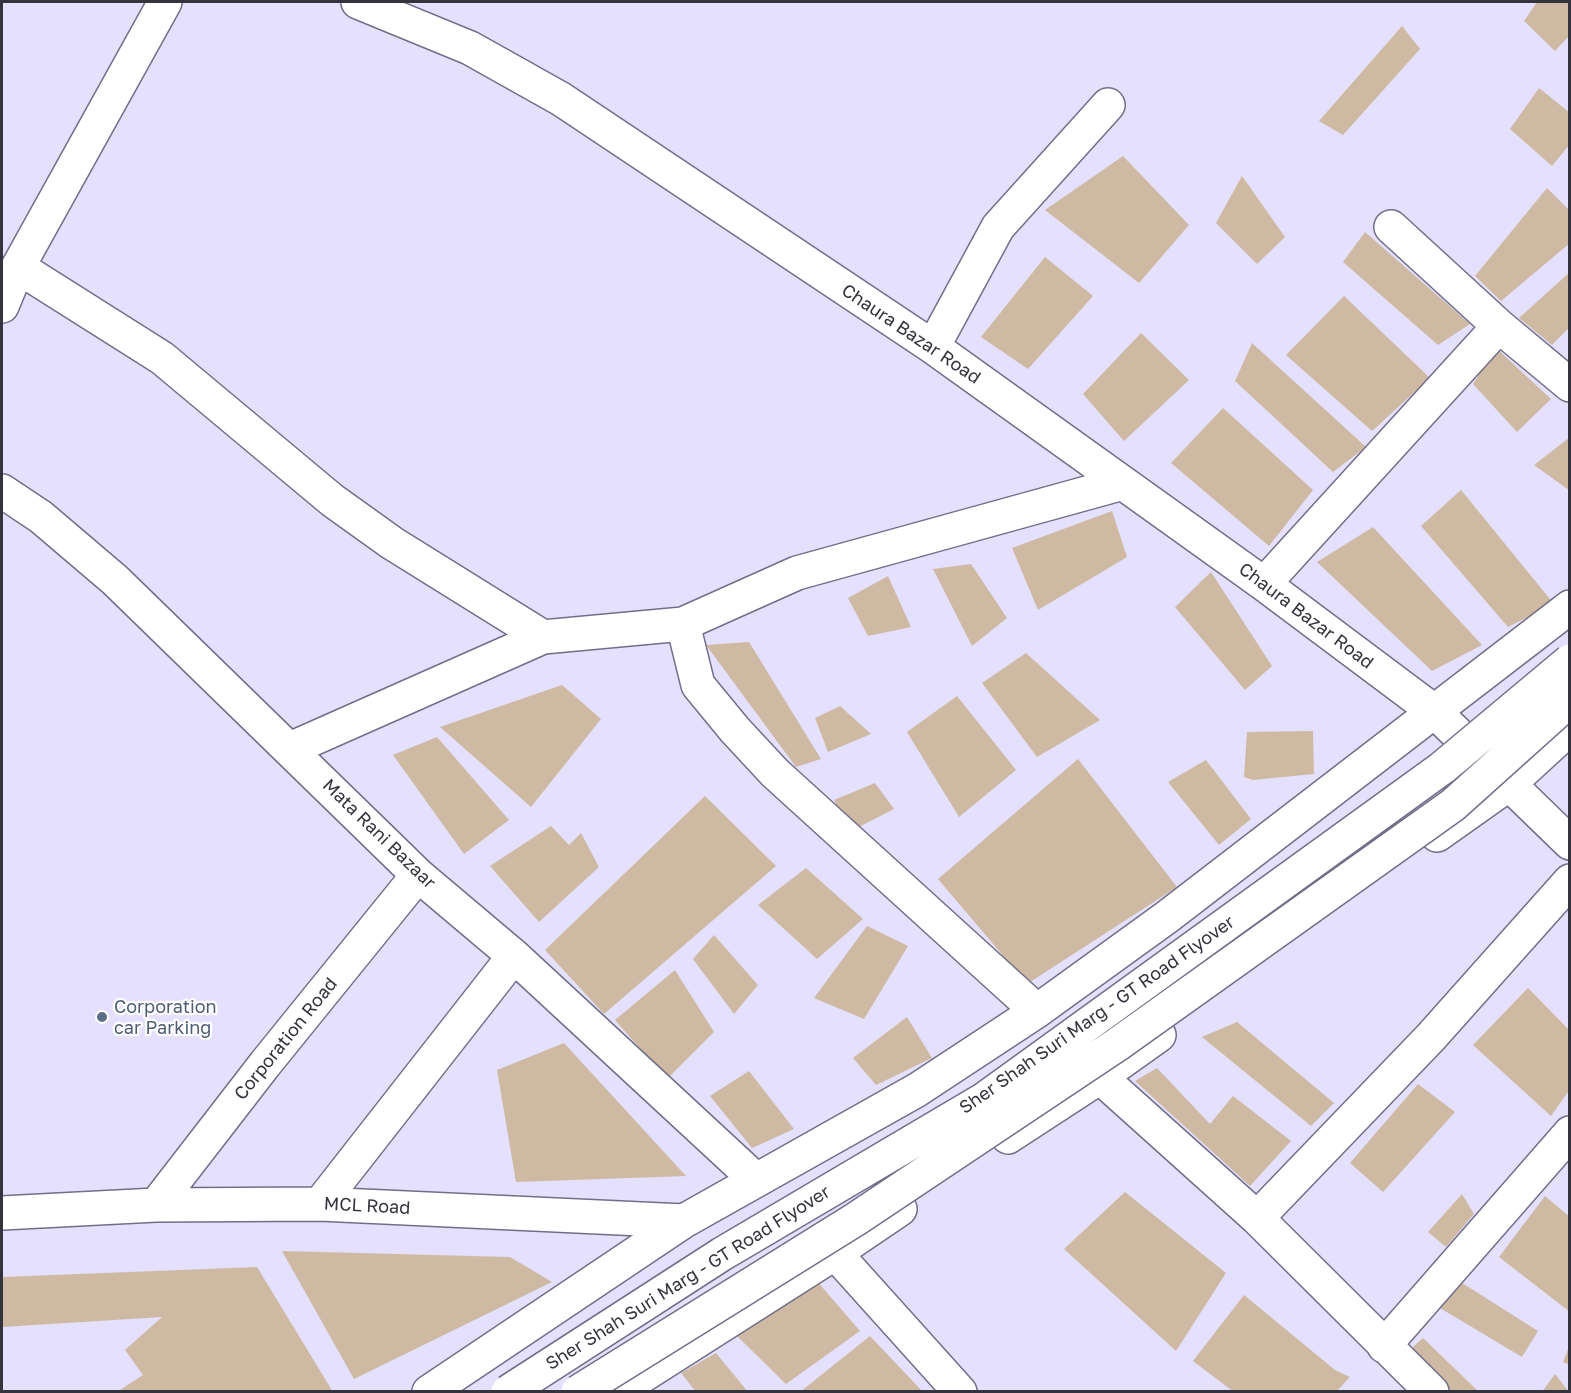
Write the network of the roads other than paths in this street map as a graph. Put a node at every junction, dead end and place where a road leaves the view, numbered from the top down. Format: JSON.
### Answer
{"nodes":[{"id":1,"x":165,"y":2,"type":"edge"},
{"id":2,"x":358,"y":2,"type":"edge"},
{"id":3,"x":1108,"y":105,"type":"dead end"},
{"id":4,"x":1392,"y":227,"type":"dead end"},
{"id":5,"x":18,"y":267,"type":"junction"},
{"id":6,"x":2,"y":306,"type":"edge"},
{"id":7,"x":1499,"y":326,"type":"junction"},
{"id":8,"x":933,"y":347,"type":"junction"},
{"id":9,"x":1569,"y":385,"type":"edge"},
{"id":10,"x":1123,"y":483,"type":"junction"},
{"id":11,"x":2,"y":491,"type":"edge"},
{"id":12,"x":1264,"y":584,"type":"junction"},
{"id":13,"x":1569,"y":607,"type":"edge"},
{"id":14,"x":683,"y":624,"type":"junction"},
{"id":15,"x":543,"y":637,"type":"junction"},
{"id":16,"x":1569,"y":661,"type":"edge"},
{"id":17,"x":1569,"y":700,"type":"edge"},
{"id":18,"x":1435,"y":712,"type":"junction"},
{"id":19,"x":1569,"y":728,"type":"edge"},
{"id":20,"x":290,"y":749,"type":"junction"},
{"id":21,"x":1509,"y":784,"type":"junction"},
{"id":22,"x":1569,"y":843,"type":"edge"},
{"id":23,"x":418,"y":875,"type":"junction"},
{"id":24,"x":1569,"y":881,"type":"edge"},
{"id":25,"x":514,"y":956,"type":"junction"},
{"id":26,"x":1037,"y":1011,"type":"junction"},
{"id":27,"x":1100,"y":1077,"type":"junction"},
{"id":28,"x":1569,"y":1133,"type":"edge"},
{"id":29,"x":755,"y":1179,"type":"junction"},
{"id":30,"x":156,"y":1204,"type":"junction"},
{"id":31,"x":320,"y":1204,"type":"junction"},
{"id":32,"x":2,"y":1213,"type":"edge"},
{"id":33,"x":1257,"y":1218,"type":"junction"},
{"id":34,"x":684,"y":1221,"type":"junction"},
{"id":35,"x":835,"y":1253,"type":"junction"},
{"id":36,"x":1384,"y":1346,"type":"junction"},
{"id":37,"x":429,"y":1392,"type":"edge"},
{"id":38,"x":508,"y":1392,"type":"edge"},
{"id":39,"x":578,"y":1392,"type":"edge"},
{"id":40,"x":617,"y":1392,"type":"edge"},
{"id":41,"x":960,"y":1392,"type":"edge"},
{"id":42,"x":1432,"y":1392,"type":"edge"}],
"edges":[{"from":1,"to":5,"type":"street"},
{"from":2,"to":8,"type":"street","name":"Chaura Bazar Road"},
{"from":3,"to":8,"type":"street"},
{"from":4,"to":7,"type":"street"},
{"from":5,"to":6,"type":"street"},
{"from":5,"to":15,"type":"street"},
{"from":7,"to":9,"type":"street"},
{"from":7,"to":12,"type":"street"},
{"from":8,"to":10,"type":"street","name":"Chaura Bazar Road"},
{"from":10,"to":12,"type":"street","name":"Chaura Bazar Road"},
{"from":10,"to":14,"type":"street"},
{"from":11,"to":20,"type":"street","name":"Mata Rani Bazaar"},
{"from":12,"to":18,"type":"street","name":"Chaura Bazar Road"},
{"from":13,"to":18,"type":"street"},
{"from":14,"to":15,"type":"street"},
{"from":14,"to":26,"type":"street"},
{"from":15,"to":20,"type":"street"},
{"from":16,"to":38,"type":"street","name":"Sher Shah Suri Marg - GT Road Flyover","bridge":true},
{"from":17,"to":39,"type":"street","name":"Sher Shah Suri Marg - GT Road Flyover","bridge":true},
{"from":18,"to":21,"type":"street","name":"Chaura Bazar Road"},
{"from":18,"to":26,"type":"street"},
{"from":19,"to":21,"type":"street"},
{"from":20,"to":23,"type":"street","name":"Mata Rani Bazaar"},
{"from":21,"to":22,"type":"street","name":"Chaura Bazar Road"},
{"from":21,"to":27,"type":"street"},
{"from":23,"to":25,"type":"street","name":"Mata Rani Bazaar"},
{"from":23,"to":30,"type":"street","name":"Corporation Road"},
{"from":24,"to":33,"type":"street"},
{"from":25,"to":29,"type":"street","name":"Mata Rani Bazaar"},
{"from":25,"to":31,"type":"street"},
{"from":26,"to":29,"type":"street"},
{"from":27,"to":33,"type":"street"},
{"from":27,"to":35,"type":"street"},
{"from":28,"to":36,"type":"street"},
{"from":29,"to":34,"type":"street"},
{"from":30,"to":31,"type":"street","name":"MCL Road"},
{"from":30,"to":32,"type":"street","name":"MCL Road"},
{"from":31,"to":34,"type":"street","name":"MCL Road"},
{"from":33,"to":36,"type":"street"},
{"from":34,"to":37,"type":"street"},
{"from":35,"to":40,"type":"street"},
{"from":35,"to":41,"type":"street"},
{"from":36,"to":42,"type":"street"}]}
